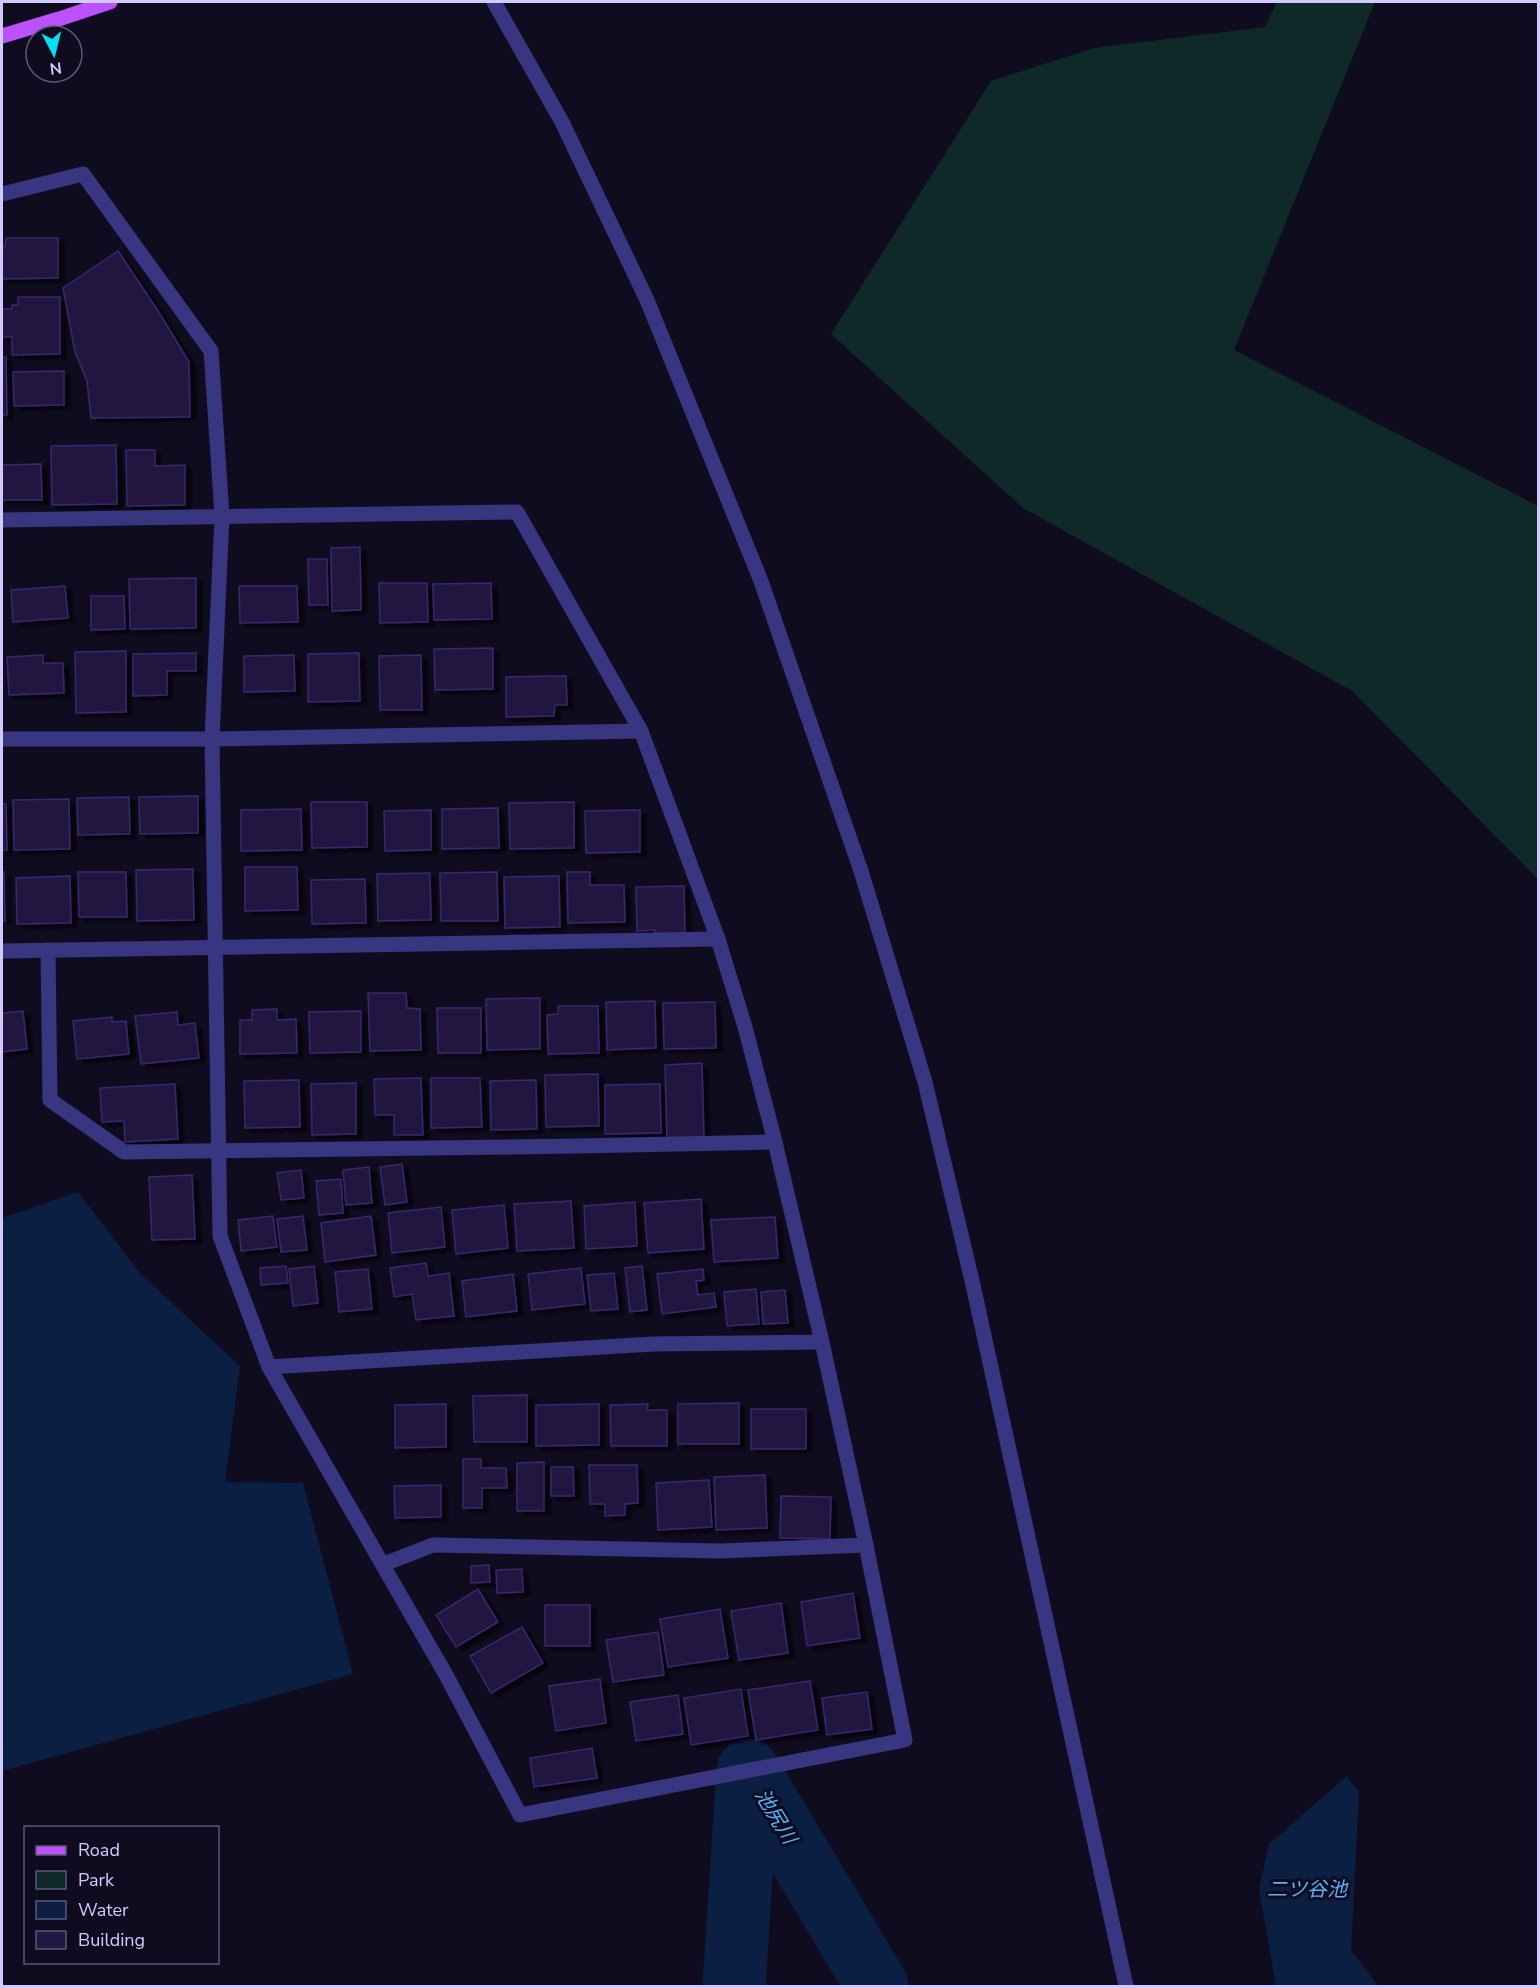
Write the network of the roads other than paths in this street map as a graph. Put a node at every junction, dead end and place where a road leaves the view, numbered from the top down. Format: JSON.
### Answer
{"nodes":[{"id":1,"x":110,"y":2,"type":"edge"},
{"id":2,"x":494,"y":2,"type":"edge"},
{"id":3,"x":2,"y":36,"type":"edge"},
{"id":4,"x":2,"y":195,"type":"edge"},
{"id":5,"x":222,"y":516,"type":"junction"},
{"id":6,"x":2,"y":519,"type":"edge"},
{"id":7,"x":641,"y":731,"type":"junction"},
{"id":8,"x":2,"y":739,"type":"edge"},
{"id":9,"x":212,"y":739,"type":"junction"},
{"id":10,"x":718,"y":939,"type":"junction"},
{"id":11,"x":217,"y":948,"type":"junction"},
{"id":12,"x":48,"y":950,"type":"junction"},
{"id":13,"x":2,"y":951,"type":"edge"},
{"id":14,"x":775,"y":1142,"type":"junction"},
{"id":15,"x":219,"y":1152,"type":"junction"},
{"id":16,"x":822,"y":1342,"type":"junction"},
{"id":17,"x":269,"y":1367,"type":"junction"},
{"id":18,"x":866,"y":1545,"type":"junction"},
{"id":19,"x":384,"y":1564,"type":"junction"},
{"id":20,"x":1126,"y":1986,"type":"edge"}],
"edges":[{"from":1,"to":3,"type":"main road"},
{"from":2,"to":20,"type":"street"},
{"from":4,"to":5,"type":"street"},
{"from":5,"to":6,"type":"street"},
{"from":5,"to":7,"type":"street"},
{"from":5,"to":9,"type":"street"},
{"from":7,"to":9,"type":"street"},
{"from":7,"to":10,"type":"street"},
{"from":8,"to":9,"type":"street"},
{"from":9,"to":11,"type":"street"},
{"from":10,"to":11,"type":"street"},
{"from":10,"to":14,"type":"street"},
{"from":11,"to":12,"type":"street"},
{"from":11,"to":15,"type":"street"},
{"from":12,"to":13,"type":"street"},
{"from":12,"to":15,"type":"street"},
{"from":14,"to":15,"type":"street"},
{"from":14,"to":16,"type":"street"},
{"from":15,"to":17,"type":"street"},
{"from":16,"to":17,"type":"street"},
{"from":16,"to":18,"type":"street"},
{"from":17,"to":19,"type":"street"},
{"from":18,"to":19,"type":"street"},
{"from":18,"to":19,"type":"street"}]}
